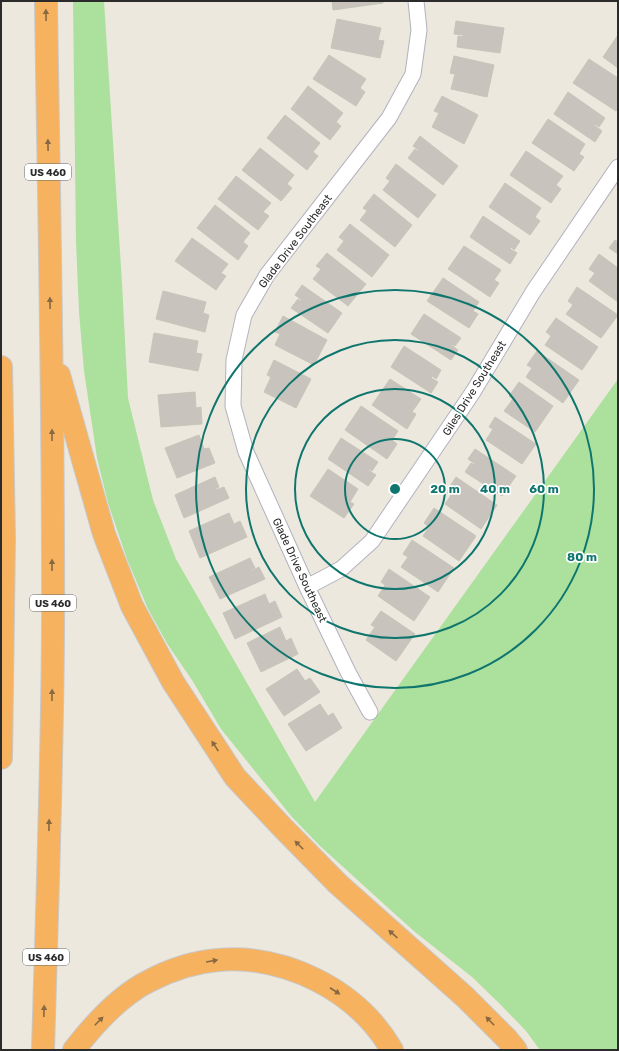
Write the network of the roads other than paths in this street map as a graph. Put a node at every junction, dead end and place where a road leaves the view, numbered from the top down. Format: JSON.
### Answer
{"nodes":[{"id":1,"x":46,"y":1,"type":"edge"},
{"id":2,"x":416,"y":1,"type":"edge"},
{"id":3,"x":618,"y":167,"type":"edge"},
{"id":4,"x":51,"y":342,"type":"junction"},
{"id":5,"x":1,"y":367,"type":"edge"},
{"id":6,"x":307,"y":587,"type":"junction"},
{"id":7,"x":370,"y":712,"type":"dead end"},
{"id":8,"x":1,"y":758,"type":"edge"},
{"id":9,"x":43,"y":1050,"type":"edge"},
{"id":10,"x":74,"y":1050,"type":"edge"},
{"id":11,"x":392,"y":1050,"type":"edge"},
{"id":12,"x":516,"y":1050,"type":"edge"}],
"edges":[{"from":4,"to":1,"type":"highway","number":"US 460","one_way":true},
{"from":2,"to":6,"type":"street","name":"Glade Drive Southeast"},
{"from":3,"to":6,"type":"street","name":"Giles Drive Southeast"},
{"from":9,"to":4,"type":"highway","number":"US 460","one_way":true},
{"from":12,"to":4,"type":"highway","one_way":true},
{"from":5,"to":8,"type":"highway"},
{"from":6,"to":7,"type":"street","name":"Glade Drive Southeast"},
{"from":10,"to":11,"type":"highway","one_way":true}]}
